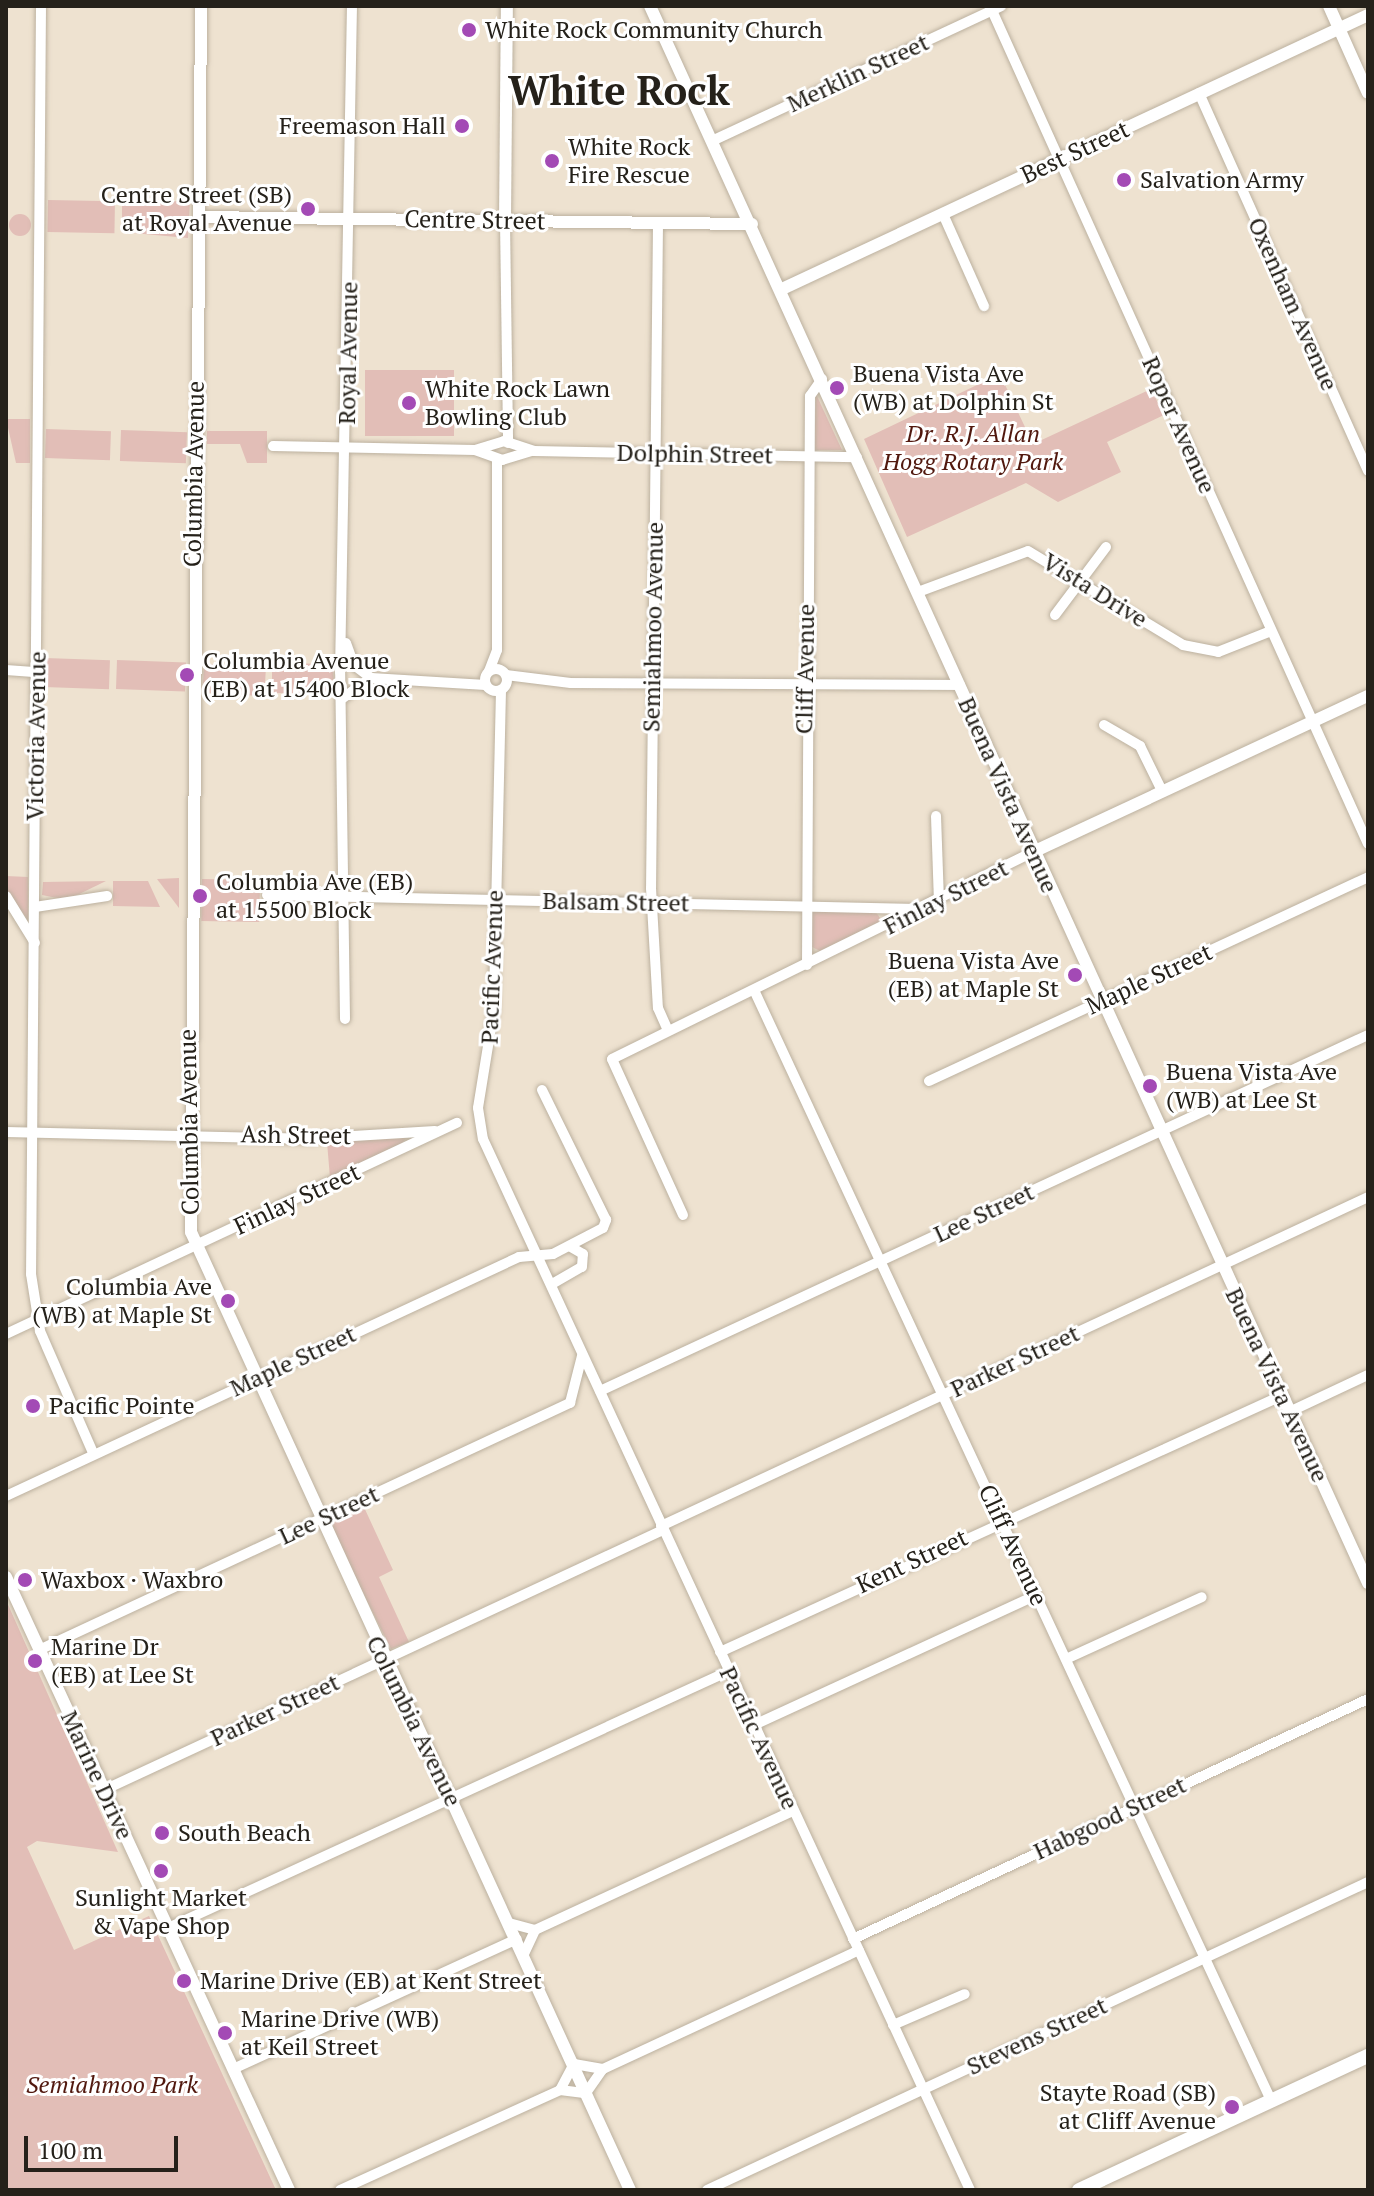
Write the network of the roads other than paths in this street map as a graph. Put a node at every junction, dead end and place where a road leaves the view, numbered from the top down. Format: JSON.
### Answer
{"nodes":[{"id":1,"x":41,"y":6,"type":"edge"},
{"id":2,"x":201,"y":6,"type":"edge"},
{"id":3,"x":352,"y":6,"type":"edge"},
{"id":4,"x":507,"y":6,"type":"edge"},
{"id":5,"x":1329,"y":6,"type":"edge"},
{"id":6,"x":654,"y":7,"type":"edge"},
{"id":7,"x":994,"y":8,"type":"edge"},
{"id":8,"x":1368,"y":15,"type":"edge"},
{"id":9,"x":1339,"y":29,"type":"junction"},
{"id":10,"x":1199,"y":93,"type":"junction"},
{"id":11,"x":1368,"y":93,"type":"edge"},
{"id":12,"x":714,"y":140,"type":"junction"},
{"id":13,"x":1059,"y":159,"type":"junction"},
{"id":14,"x":943,"y":214,"type":"junction"},
{"id":15,"x":199,"y":217,"type":"junction"},
{"id":16,"x":350,"y":219,"type":"junction"},
{"id":17,"x":505,"y":221,"type":"junction"},
{"id":18,"x":658,"y":223,"type":"junction"},
{"id":19,"x":752,"y":224,"type":"junction"},
{"id":20,"x":782,"y":289,"type":"junction"},
{"id":21,"x":984,"y":306,"type":"dead end"},
{"id":22,"x":822,"y":379,"type":"junction"},
{"id":23,"x":503,"y":411,"type":"junction"},
{"id":24,"x":495,"y":444,"type":"junction"},
{"id":25,"x":509,"y":444,"type":"junction"},
{"id":26,"x":273,"y":446,"type":"dead end"},
{"id":27,"x":347,"y":449,"type":"junction"},
{"id":28,"x":475,"y":450,"type":"junction"},
{"id":29,"x":532,"y":451,"type":"junction"},
{"id":30,"x":656,"y":454,"type":"junction"},
{"id":31,"x":810,"y":457,"type":"junction"},
{"id":32,"x":857,"y":457,"type":"junction"},
{"id":33,"x":501,"y":458,"type":"junction"},
{"id":34,"x":1368,"y":471,"type":"edge"},
{"id":35,"x":1106,"y":547,"type":"dead end"},
{"id":36,"x":1083,"y":578,"type":"junction"},
{"id":37,"x":918,"y":592,"type":"junction"},
{"id":38,"x":1055,"y":615,"type":"dead end"},
{"id":39,"x":1271,"y":631,"type":"junction"},
{"id":40,"x":345,"y":641,"type":"junction"},
{"id":41,"x":497,"y":650,"type":"junction"},
{"id":42,"x":6,"y":670,"type":"edge"},
{"id":43,"x":37,"y":672,"type":"junction"},
{"id":44,"x":504,"y":673,"type":"junction"},
{"id":45,"x":371,"y":678,"type":"junction"},
{"id":46,"x":487,"y":680,"type":"junction"},
{"id":47,"x":522,"y":681,"type":"junction"},
{"id":48,"x":652,"y":684,"type":"junction"},
{"id":49,"x":960,"y":685,"type":"junction"},
{"id":50,"x":804,"y":687,"type":"junction"},
{"id":51,"x":502,"y":689,"type":"junction"},
{"id":52,"x":1368,"y":696,"type":"edge"},
{"id":53,"x":343,"y":698,"type":"junction"},
{"id":54,"x":496,"y":712,"type":"junction"},
{"id":55,"x":1312,"y":722,"type":"junction"},
{"id":56,"x":1104,"y":725,"type":"dead end"},
{"id":57,"x":1162,"y":791,"type":"junction"},
{"id":58,"x":936,"y":816,"type":"dead end"},
{"id":59,"x":1368,"y":844,"type":"edge"},
{"id":60,"x":1033,"y":852,"type":"junction"},
{"id":61,"x":1368,"y":877,"type":"edge"},
{"id":62,"x":267,"y":895,"type":"dead end"},
{"id":63,"x":6,"y":896,"type":"edge"},
{"id":64,"x":107,"y":896,"type":"dead end"},
{"id":65,"x":346,"y":897,"type":"junction"},
{"id":66,"x":496,"y":900,"type":"junction"},
{"id":67,"x":939,"y":900,"type":"junction"},
{"id":68,"x":652,"y":902,"type":"junction"},
{"id":69,"x":806,"y":905,"type":"junction"},
{"id":70,"x":35,"y":907,"type":"junction"},
{"id":71,"x":917,"y":909,"type":"junction"},
{"id":72,"x":35,"y":943,"type":"junction"},
{"id":73,"x":807,"y":965,"type":"junction"},
{"id":74,"x":754,"y":990,"type":"junction"},
{"id":75,"x":1098,"y":1003,"type":"junction"},
{"id":76,"x":345,"y":1019,"type":"dead end"},
{"id":77,"x":668,"y":1030,"type":"junction"},
{"id":78,"x":1368,"y":1035,"type":"edge"},
{"id":79,"x":929,"y":1081,"type":"dead end"},
{"id":80,"x":542,"y":1090,"type":"dead end"},
{"id":81,"x":457,"y":1123,"type":"dead end"},
{"id":82,"x":442,"y":1130,"type":"junction"},
{"id":83,"x":6,"y":1132,"type":"edge"},
{"id":84,"x":33,"y":1132,"type":"junction"},
{"id":85,"x":187,"y":1132,"type":"junction"},
{"id":86,"x":1159,"y":1132,"type":"junction"},
{"id":87,"x":1368,"y":1197,"type":"edge"},
{"id":88,"x":683,"y":1215,"type":"dead end"},
{"id":89,"x":195,"y":1246,"type":"junction"},
{"id":90,"x":571,"y":1247,"type":"junction"},
{"id":91,"x":538,"y":1256,"type":"junction"},
{"id":92,"x":882,"y":1261,"type":"junction"},
{"id":93,"x":1221,"y":1265,"type":"junction"},
{"id":94,"x":552,"y":1284,"type":"junction"},
{"id":95,"x":38,"y":1322,"type":"junction"},
{"id":96,"x":6,"y":1334,"type":"edge"},
{"id":97,"x":583,"y":1354,"type":"junction"},
{"id":98,"x":1368,"y":1375,"type":"edge"},
{"id":99,"x":253,"y":1379,"type":"junction"},
{"id":100,"x":600,"y":1391,"type":"junction"},
{"id":101,"x":944,"y":1394,"type":"junction"},
{"id":102,"x":1281,"y":1396,"type":"junction"},
{"id":103,"x":1289,"y":1412,"type":"junction"},
{"id":104,"x":93,"y":1453,"type":"junction"},
{"id":105,"x":6,"y":1496,"type":"edge"},
{"id":106,"x":318,"y":1520,"type":"junction"},
{"id":107,"x":1002,"y":1522,"type":"junction"},
{"id":108,"x":662,"y":1528,"type":"junction"},
{"id":109,"x":6,"y":1577,"type":"edge"},
{"id":110,"x":1368,"y":1583,"type":"edge"},
{"id":111,"x":1036,"y":1595,"type":"junction"},
{"id":112,"x":1202,"y":1597,"type":"dead end"},
{"id":113,"x":39,"y":1650,"type":"junction"},
{"id":114,"x":720,"y":1652,"type":"junction"},
{"id":115,"x":1066,"y":1659,"type":"junction"},
{"id":116,"x":383,"y":1660,"type":"junction"},
{"id":117,"x":729,"y":1671,"type":"junction"},
{"id":118,"x":1368,"y":1699,"type":"edge"},
{"id":119,"x":754,"y":1725,"type":"junction"},
{"id":120,"x":104,"y":1790,"type":"junction"},
{"id":121,"x":451,"y":1799,"type":"junction"},
{"id":122,"x":1135,"y":1806,"type":"junction"},
{"id":123,"x":793,"y":1811,"type":"junction"},
{"id":124,"x":1368,"y":1882,"type":"edge"},
{"id":125,"x":509,"y":1923,"type":"junction"},
{"id":126,"x":168,"y":1928,"type":"junction"},
{"id":127,"x":535,"y":1930,"type":"junction"},
{"id":128,"x":517,"y":1939,"type":"junction"},
{"id":129,"x":853,"y":1939,"type":"junction"},
{"id":130,"x":859,"y":1950,"type":"junction"},
{"id":131,"x":524,"y":1954,"type":"junction"},
{"id":132,"x":1204,"y":1958,"type":"junction"},
{"id":133,"x":965,"y":1994,"type":"dead end"},
{"id":134,"x":893,"y":2025,"type":"junction"},
{"id":135,"x":1368,"y":2056,"type":"edge"},
{"id":136,"x":574,"y":2064,"type":"junction"},
{"id":137,"x":233,"y":2069,"type":"junction"},
{"id":138,"x":603,"y":2069,"type":"junction"},
{"id":139,"x":560,"y":2090,"type":"junction"},
{"id":140,"x":923,"y":2090,"type":"junction"},
{"id":141,"x":586,"y":2093,"type":"junction"},
{"id":142,"x":1271,"y":2100,"type":"junction"},
{"id":143,"x":289,"y":2190,"type":"edge"},
{"id":144,"x":340,"y":2190,"type":"edge"},
{"id":145,"x":630,"y":2190,"type":"edge"},
{"id":146,"x":707,"y":2190,"type":"edge"},
{"id":147,"x":970,"y":2190,"type":"edge"},
{"id":148,"x":1079,"y":2190,"type":"edge"}],
"edges":[{"from":1,"to":43,"type":"street","name":"Victoria Avenue"},
{"from":2,"to":15,"type":"street","name":"Columbia Avenue"},
{"from":3,"to":16,"type":"street","name":"Royal Avenue"},
{"from":4,"to":17,"type":"street"},
{"from":5,"to":9,"type":"street"},
{"from":6,"to":12,"type":"street","name":"Buena Vista Avenue"},
{"from":7,"to":12,"type":"street","name":"Merklin Street"},
{"from":7,"to":13,"type":"street","name":"Roper Avenue"},
{"from":8,"to":9,"type":"street","name":"Best Street"},
{"from":9,"to":10,"type":"street","name":"Best Street"},
{"from":9,"to":11,"type":"street"},
{"from":10,"to":13,"type":"street","name":"Best Street"},
{"from":10,"to":34,"type":"street","name":"Oxenham Avenue"},
{"from":12,"to":19,"type":"street","name":"Buena Vista Avenue"},
{"from":13,"to":14,"type":"street","name":"Best Street"},
{"from":13,"to":39,"type":"street","name":"Roper Avenue"},
{"from":14,"to":20,"type":"street","name":"Best Street"},
{"from":14,"to":21,"type":"street"},
{"from":15,"to":16,"type":"street","name":"Centre Street"},
{"from":15,"to":85,"type":"street","name":"Columbia Avenue"},
{"from":16,"to":17,"type":"street","name":"Centre Street"},
{"from":16,"to":27,"type":"street","name":"Royal Avenue"},
{"from":17,"to":18,"type":"street","name":"Centre Street"},
{"from":17,"to":23,"type":"street"},
{"from":18,"to":19,"type":"street","name":"Centre Street"},
{"from":18,"to":30,"type":"street","name":"Semiahmoo Avenue"},
{"from":19,"to":20,"type":"street","name":"Buena Vista Avenue"},
{"from":20,"to":22,"type":"street","name":"Buena Vista Avenue"},
{"from":22,"to":31,"type":"street","name":"Cliff Avenue"},
{"from":22,"to":32,"type":"street","name":"Buena Vista Avenue"},
{"from":23,"to":24,"type":"street"},
{"from":23,"to":25,"type":"street"},
{"from":24,"to":25,"type":"street"},
{"from":24,"to":28,"type":"street"},
{"from":24,"to":33,"type":"street"},
{"from":25,"to":29,"type":"street","name":"Dolphin Street"},
{"from":25,"to":33,"type":"street"},
{"from":26,"to":27,"type":"street"},
{"from":27,"to":28,"type":"street"},
{"from":27,"to":40,"type":"street","name":"Royal Avenue"},
{"from":28,"to":33,"type":"street"},
{"from":29,"to":30,"type":"street","name":"Dolphin Street"},
{"from":29,"to":33,"type":"street","name":"Dolphin Street"},
{"from":30,"to":31,"type":"street","name":"Dolphin Street"},
{"from":30,"to":48,"type":"street","name":"Semiahmoo Avenue"},
{"from":31,"to":32,"type":"street","name":"Dolphin Street"},
{"from":31,"to":50,"type":"street","name":"Cliff Avenue"},
{"from":32,"to":37,"type":"street","name":"Buena Vista Avenue"},
{"from":33,"to":41,"type":"street"},
{"from":35,"to":36,"type":"street"},
{"from":36,"to":37,"type":"street","name":"Vista Drive"},
{"from":36,"to":38,"type":"street"},
{"from":36,"to":39,"type":"street","name":"Vista Drive"},
{"from":37,"to":49,"type":"street","name":"Buena Vista Avenue"},
{"from":39,"to":55,"type":"street","name":"Roper Avenue"},
{"from":40,"to":45,"type":"street"},
{"from":40,"to":53,"type":"street","name":"Royal Avenue"},
{"from":41,"to":44,"type":"street"},
{"from":41,"to":46,"type":"street"},
{"from":42,"to":43,"type":"street"},
{"from":43,"to":70,"type":"street","name":"Victoria Avenue"},
{"from":44,"to":46,"type":"street"},
{"from":44,"to":47,"type":"street"},
{"from":44,"to":51,"type":"street","name":"Pacific Avenue"},
{"from":45,"to":46,"type":"street"},
{"from":45,"to":53,"type":"street"},
{"from":46,"to":51,"type":"street"},
{"from":46,"to":54,"type":"street","name":"Pacific Avenue"},
{"from":47,"to":48,"type":"street"},
{"from":47,"to":51,"type":"street"},
{"from":48,"to":50,"type":"street"},
{"from":48,"to":68,"type":"street","name":"Semiahmoo Avenue"},
{"from":49,"to":50,"type":"street"},
{"from":49,"to":60,"type":"street","name":"Buena Vista Avenue"},
{"from":50,"to":69,"type":"street","name":"Cliff Avenue"},
{"from":51,"to":54,"type":"street","name":"Pacific Avenue"},
{"from":52,"to":55,"type":"street","name":"Finlay Street"},
{"from":53,"to":65,"type":"street","name":"Royal Avenue"},
{"from":54,"to":66,"type":"street","name":"Pacific Avenue"},
{"from":55,"to":57,"type":"street","name":"Finlay Street"},
{"from":55,"to":59,"type":"street","name":"Roper Avenue"},
{"from":56,"to":57,"type":"street"},
{"from":57,"to":60,"type":"street","name":"Finlay Street"},
{"from":58,"to":67,"type":"street"},
{"from":60,"to":67,"type":"street","name":"Finlay Street"},
{"from":60,"to":75,"type":"street","name":"Buena Vista Avenue"},
{"from":61,"to":75,"type":"street","name":"Maple Street"},
{"from":62,"to":65,"type":"street","name":"Balsam Street"},
{"from":63,"to":72,"type":"street"},
{"from":64,"to":70,"type":"street"},
{"from":65,"to":66,"type":"street","name":"Balsam Street"},
{"from":65,"to":76,"type":"street","name":"Royal Avenue"},
{"from":66,"to":68,"type":"street","name":"Balsam Street"},
{"from":66,"to":91,"type":"street","name":"Pacific Avenue"},
{"from":67,"to":71,"type":"street","name":"Finlay Street"},
{"from":68,"to":69,"type":"street","name":"Balsam Street"},
{"from":68,"to":77,"type":"street","name":"Semiahmoo Avenue"},
{"from":69,"to":71,"type":"street","name":"Balsam Street"},
{"from":69,"to":73,"type":"street","name":"Cliff Avenue"},
{"from":70,"to":72,"type":"street","name":"Victoria Avenue"},
{"from":71,"to":73,"type":"street","name":"Finlay Street"},
{"from":72,"to":84,"type":"street","name":"Victoria Avenue"},
{"from":73,"to":74,"type":"street","name":"Finlay Street"},
{"from":74,"to":77,"type":"street","name":"Finlay Street"},
{"from":74,"to":92,"type":"street","name":"Cliff Avenue"},
{"from":75,"to":79,"type":"street","name":"Maple Street"},
{"from":75,"to":86,"type":"street","name":"Buena Vista Avenue"},
{"from":77,"to":88,"type":"street","name":"Finlay Street"},
{"from":78,"to":86,"type":"street","name":"Lee Street"},
{"from":80,"to":90,"type":"street"},
{"from":81,"to":82,"type":"street","name":"Finlay Street"},
{"from":82,"to":85,"type":"street","name":"Ash Street"},
{"from":82,"to":89,"type":"street","name":"Finlay Street"},
{"from":83,"to":84,"type":"street","name":"Ash Street"},
{"from":84,"to":85,"type":"street","name":"Ash Street"},
{"from":84,"to":95,"type":"street","name":"Victoria Avenue"},
{"from":85,"to":89,"type":"street","name":"Columbia Avenue"},
{"from":86,"to":92,"type":"street","name":"Lee Street"},
{"from":86,"to":93,"type":"street","name":"Buena Vista Avenue"},
{"from":87,"to":93,"type":"street","name":"Parker Street"},
{"from":89,"to":95,"type":"street","name":"Finlay Street"},
{"from":89,"to":99,"type":"street","name":"Columbia Avenue"},
{"from":90,"to":91,"type":"street"},
{"from":90,"to":94,"type":"street"},
{"from":91,"to":94,"type":"street","name":"Pacific Avenue"},
{"from":91,"to":99,"type":"street","name":"Maple Street"},
{"from":92,"to":100,"type":"street","name":"Lee Street"},
{"from":92,"to":101,"type":"street","name":"Cliff Avenue"},
{"from":93,"to":101,"type":"street","name":"Parker Street"},
{"from":93,"to":102,"type":"street","name":"Buena Vista Avenue"},
{"from":94,"to":97,"type":"street","name":"Pacific Avenue"},
{"from":95,"to":96,"type":"street","name":"Finlay Street"},
{"from":95,"to":104,"type":"street","name":"Victoria Avenue"},
{"from":97,"to":100,"type":"street","name":"Pacific Avenue"},
{"from":97,"to":106,"type":"street","name":"Lee Street"},
{"from":98,"to":103,"type":"street"},
{"from":99,"to":104,"type":"street","name":"Maple Street"},
{"from":99,"to":106,"type":"street","name":"Columbia Avenue"},
{"from":100,"to":108,"type":"street","name":"Pacific Avenue"},
{"from":101,"to":107,"type":"street","name":"Cliff Avenue"},
{"from":101,"to":108,"type":"street","name":"Parker Street"},
{"from":102,"to":103,"type":"street","name":"Buena Vista Avenue"},
{"from":102,"to":107,"type":"street","name":"Kent Street"},
{"from":103,"to":110,"type":"street","name":"Buena Vista Avenue"},
{"from":104,"to":105,"type":"street","name":"Maple Street"},
{"from":106,"to":113,"type":"street","name":"Lee Street"},
{"from":106,"to":116,"type":"street","name":"Columbia Avenue"},
{"from":107,"to":111,"type":"street","name":"Cliff Avenue"},
{"from":107,"to":114,"type":"street","name":"Kent Street"},
{"from":108,"to":114,"type":"street","name":"Pacific Avenue"},
{"from":108,"to":116,"type":"street","name":"Parker Street"},
{"from":109,"to":113,"type":"street","name":"Marine Drive"},
{"from":111,"to":115,"type":"street","name":"Cliff Avenue"},
{"from":111,"to":119,"type":"street"},
{"from":112,"to":115,"type":"street"},
{"from":113,"to":120,"type":"street","name":"Marine Drive"},
{"from":114,"to":117,"type":"street","name":"Pacific Avenue"},
{"from":115,"to":122,"type":"street","name":"Cliff Avenue"},
{"from":116,"to":120,"type":"street","name":"Parker Street"},
{"from":116,"to":121,"type":"street","name":"Columbia Avenue"},
{"from":117,"to":119,"type":"street","name":"Pacific Avenue"},
{"from":117,"to":121,"type":"street"},
{"from":118,"to":122,"type":"street","name":"Habgood Street"},
{"from":119,"to":123,"type":"street","name":"Pacific Avenue"},
{"from":120,"to":126,"type":"street","name":"Marine Drive"},
{"from":121,"to":125,"type":"street","name":"Columbia Avenue"},
{"from":121,"to":126,"type":"street"},
{"from":122,"to":129,"type":"street","name":"Habgood Street"},
{"from":122,"to":132,"type":"street","name":"Cliff Avenue"},
{"from":123,"to":127,"type":"street"},
{"from":123,"to":129,"type":"street","name":"Pacific Avenue"},
{"from":124,"to":132,"type":"street","name":"Stevens Street"},
{"from":125,"to":127,"type":"street"},
{"from":125,"to":128,"type":"street","name":"Columbia Avenue"},
{"from":126,"to":137,"type":"street","name":"Marine Drive"},
{"from":127,"to":131,"type":"street"},
{"from":128,"to":131,"type":"street","name":"Columbia Avenue"},
{"from":128,"to":137,"type":"street"},
{"from":129,"to":130,"type":"street","name":"Pacific Avenue"},
{"from":130,"to":134,"type":"street","name":"Pacific Avenue"},
{"from":130,"to":138,"type":"street"},
{"from":131,"to":136,"type":"street","name":"Columbia Avenue"},
{"from":132,"to":140,"type":"street","name":"Stevens Street"},
{"from":132,"to":142,"type":"street","name":"Cliff Avenue"},
{"from":133,"to":134,"type":"street"},
{"from":134,"to":140,"type":"street","name":"Pacific Avenue"},
{"from":135,"to":142,"type":"main road"},
{"from":136,"to":138,"type":"street"},
{"from":136,"to":139,"type":"street"},
{"from":136,"to":141,"type":"street","name":"Columbia Avenue"},
{"from":137,"to":143,"type":"street","name":"Marine Drive"},
{"from":138,"to":141,"type":"street"},
{"from":139,"to":141,"type":"street"},
{"from":139,"to":144,"type":"street"},
{"from":140,"to":146,"type":"street","name":"Stevens Street"},
{"from":140,"to":147,"type":"street","name":"Pacific Avenue"},
{"from":141,"to":145,"type":"street","name":"Columbia Avenue"},
{"from":142,"to":148,"type":"main road"}]}
